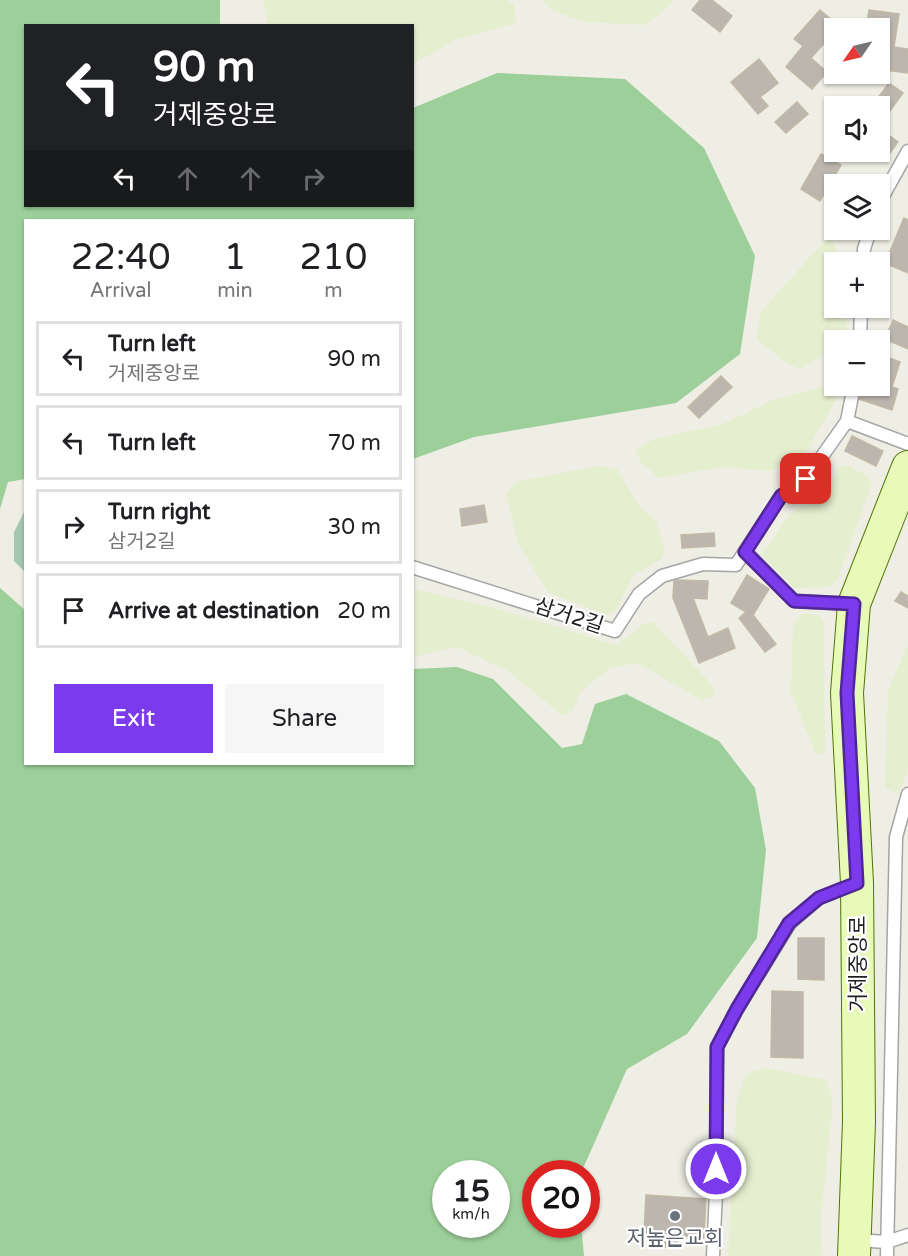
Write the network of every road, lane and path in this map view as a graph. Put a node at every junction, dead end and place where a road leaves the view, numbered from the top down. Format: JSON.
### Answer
{"nodes":[{"id":1,"x":908,"y":151,"type":"edge"},
{"id":2,"x":890,"y":183,"type":"edge"},
{"id":3,"x":852,"y":396,"type":"edge"},
{"id":4,"x":847,"y":421,"type":"junction"},
{"id":5,"x":908,"y":444,"type":"edge"},
{"id":6,"x":908,"y":467,"type":"edge"},
{"id":7,"x":745,"y":552,"type":"junction"},
{"id":8,"x":414,"y":568,"type":"edge"},
{"id":9,"x":854,"y":604,"type":"junction"},
{"id":10,"x":908,"y":794,"type":"edge"},
{"id":11,"x":857,"y":883,"type":"junction"},
{"id":12,"x":908,"y":1235,"type":"edge"},
{"id":13,"x":887,"y":1242,"type":"junction"},
{"id":14,"x":854,"y":1248,"type":"edge"},
{"id":15,"x":713,"y":1256,"type":"edge"},
{"id":16,"x":887,"y":1256,"type":"edge"}],
"edges":[{"from":1,"to":2,"type":"lane"},
{"from":3,"to":4,"type":"lane","name":"삼거2길"},
{"from":4,"to":5,"type":"lane"},
{"from":4,"to":7,"type":"lane","name":"삼거2길"},
{"from":6,"to":9,"type":"main road","name":"거제중앙로"},
{"from":7,"to":8,"type":"lane","name":"삼거2길"},
{"from":7,"to":9,"type":"lane"},
{"from":9,"to":11,"type":"main road","name":"거제중앙로"},
{"from":10,"to":13,"type":"lane"},
{"from":11,"to":14,"type":"main road","name":"거제중앙로"},
{"from":11,"to":15,"type":"lane"},
{"from":12,"to":13,"type":"lane"},
{"from":13,"to":14,"type":"lane"},
{"from":13,"to":16,"type":"lane"}]}
